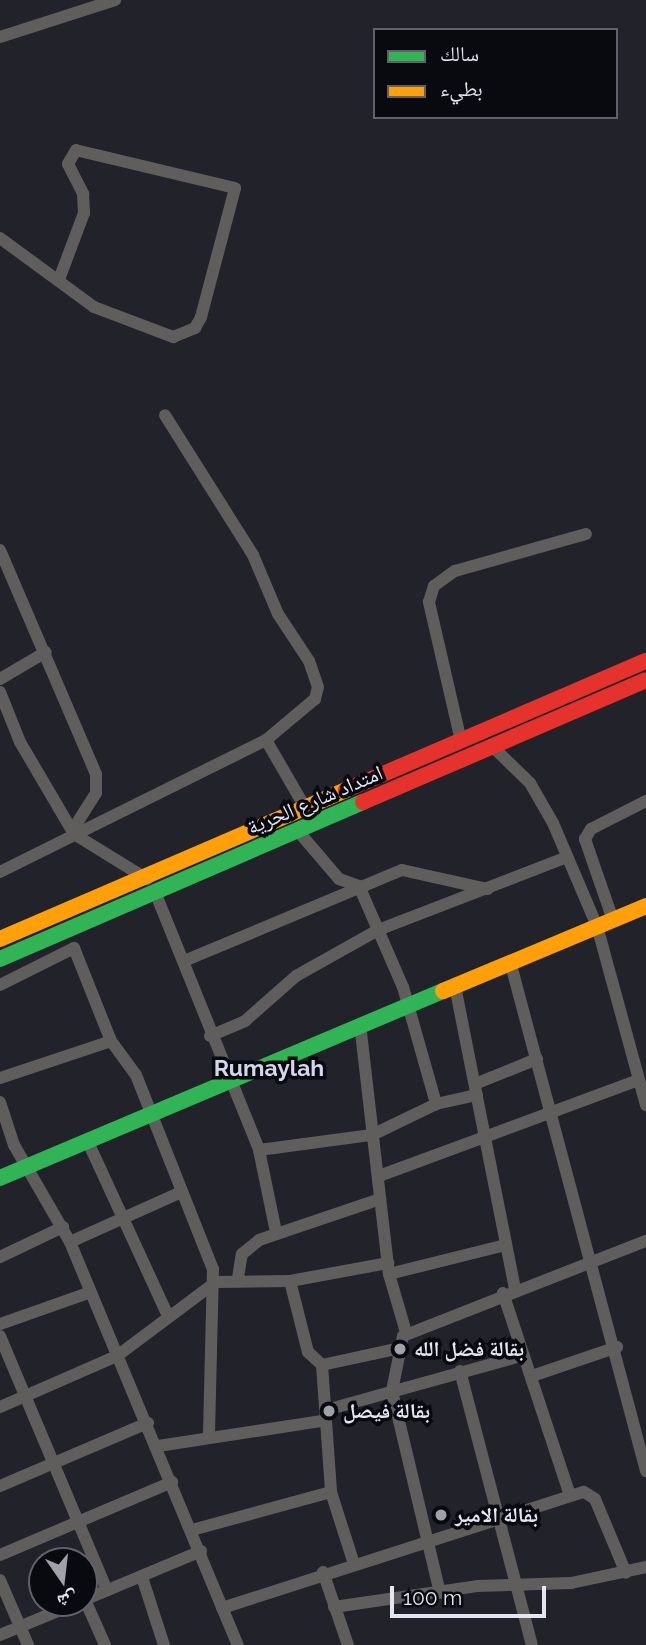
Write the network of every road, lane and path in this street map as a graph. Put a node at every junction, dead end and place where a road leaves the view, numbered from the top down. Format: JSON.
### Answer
{"nodes":[{"id":1,"x":115,"y":0,"type":"edge"},
{"id":2,"x":0,"y":37,"type":"edge"},
{"id":3,"x":0,"y":238,"type":"edge"},
{"id":4,"x":60,"y":277,"type":"junction"},
{"id":5,"x":164,"y":415,"type":"dead end"},
{"id":6,"x":586,"y":534,"type":"dead end"},
{"id":7,"x":0,"y":550,"type":"edge"},
{"id":8,"x":4,"y":568,"type":"edge"},
{"id":9,"x":46,"y":652,"type":"junction"},
{"id":10,"x":646,"y":660,"type":"edge"},
{"id":11,"x":0,"y":679,"type":"edge"},
{"id":12,"x":646,"y":680,"type":"edge"},
{"id":13,"x":0,"y":692,"type":"edge"},
{"id":14,"x":266,"y":740,"type":"junction"},
{"id":15,"x":461,"y":741,"type":"junction"},
{"id":16,"x":492,"y":747,"type":"junction"},
{"id":17,"x":646,"y":801,"type":"edge"},
{"id":18,"x":306,"y":809,"type":"junction"},
{"id":19,"x":298,"y":831,"type":"junction"},
{"id":20,"x":73,"y":833,"type":"junction"},
{"id":21,"x":565,"y":858,"type":"junction"},
{"id":22,"x":0,"y":872,"type":"edge"},
{"id":23,"x":151,"y":886,"type":"junction"},
{"id":24,"x":359,"y":886,"type":"junction"},
{"id":25,"x":489,"y":889,"type":"junction"},
{"id":26,"x":646,"y":906,"type":"edge"},
{"id":27,"x":613,"y":920,"type":"junction"},
{"id":28,"x":597,"y":926,"type":"junction"},
{"id":29,"x":72,"y":928,"type":"junction"},
{"id":30,"x":377,"y":930,"type":"junction"},
{"id":31,"x":0,"y":937,"type":"edge"},
{"id":32,"x":74,"y":948,"type":"junction"},
{"id":33,"x":24,"y":949,"type":"junction"},
{"id":34,"x":0,"y":959,"type":"edge"},
{"id":35,"x":184,"y":961,"type":"junction"},
{"id":36,"x":511,"y":965,"type":"junction"},
{"id":37,"x":26,"y":967,"type":"junction"},
{"id":38,"x":0,"y":985,"type":"edge"},
{"id":39,"x":455,"y":986,"type":"junction"},
{"id":40,"x":408,"y":1005,"type":"junction"},
{"id":41,"x":360,"y":1024,"type":"junction"},
{"id":42,"x":210,"y":1036,"type":"junction"},
{"id":43,"x":111,"y":1041,"type":"junction"},
{"id":44,"x":537,"y":1059,"type":"junction"},
{"id":45,"x":0,"y":1078,"type":"edge"},
{"id":46,"x":639,"y":1080,"type":"junction"},
{"id":47,"x":234,"y":1083,"type":"junction"},
{"id":48,"x":476,"y":1089,"type":"junction"},
{"id":49,"x":0,"y":1102,"type":"edge"},
{"id":50,"x":436,"y":1104,"type":"junction"},
{"id":51,"x":646,"y":1105,"type":"edge"},
{"id":52,"x":551,"y":1113,"type":"junction"},
{"id":53,"x":152,"y":1116,"type":"junction"},
{"id":54,"x":372,"y":1135,"type":"junction"},
{"id":55,"x":484,"y":1140,"type":"junction"},
{"id":56,"x":88,"y":1142,"type":"junction"},
{"id":57,"x":259,"y":1150,"type":"junction"},
{"id":58,"x":30,"y":1165,"type":"junction"},
{"id":59,"x":379,"y":1176,"type":"junction"},
{"id":60,"x":0,"y":1178,"type":"edge"},
{"id":61,"x":181,"y":1192,"type":"junction"},
{"id":62,"x":380,"y":1199,"type":"junction"},
{"id":63,"x":125,"y":1219,"type":"junction"},
{"id":64,"x":62,"y":1227,"type":"junction"},
{"id":65,"x":276,"y":1232,"type":"junction"},
{"id":66,"x":646,"y":1241,"type":"edge"},
{"id":67,"x":70,"y":1242,"type":"junction"},
{"id":68,"x":505,"y":1245,"type":"junction"},
{"id":69,"x":0,"y":1257,"type":"edge"},
{"id":70,"x":595,"y":1261,"type":"junction"},
{"id":71,"x":388,"y":1269,"type":"junction"},
{"id":72,"x":238,"y":1278,"type":"junction"},
{"id":73,"x":290,"y":1281,"type":"junction"},
{"id":74,"x":216,"y":1282,"type":"junction"},
{"id":75,"x":509,"y":1291,"type":"junction"},
{"id":76,"x":91,"y":1292,"type":"junction"},
{"id":77,"x":168,"y":1316,"type":"junction"},
{"id":78,"x":0,"y":1324,"type":"edge"},
{"id":79,"x":406,"y":1332,"type":"junction"},
{"id":80,"x":0,"y":1336,"type":"edge"},
{"id":81,"x":617,"y":1347,"type":"junction"},
{"id":82,"x":396,"y":1349,"type":"junction"},
{"id":83,"x":524,"y":1355,"type":"junction"},
{"id":84,"x":117,"y":1356,"type":"junction"},
{"id":85,"x":322,"y":1365,"type":"junction"},
{"id":86,"x":460,"y":1371,"type":"junction"},
{"id":87,"x":532,"y":1376,"type":"junction"},
{"id":88,"x":392,"y":1391,"type":"junction"},
{"id":89,"x":25,"y":1396,"type":"junction"},
{"id":90,"x":0,"y":1407,"type":"edge"},
{"id":91,"x":646,"y":1409,"type":"edge"},
{"id":92,"x":632,"y":1413,"type":"junction"},
{"id":93,"x":324,"y":1415,"type":"junction"},
{"id":94,"x":148,"y":1423,"type":"junction"},
{"id":95,"x":209,"y":1436,"type":"junction"},
{"id":96,"x":158,"y":1446,"type":"junction"},
{"id":97,"x":57,"y":1463,"type":"junction"},
{"id":98,"x":646,"y":1471,"type":"edge"},
{"id":99,"x":172,"y":1482,"type":"junction"},
{"id":100,"x":0,"y":1486,"type":"edge"},
{"id":101,"x":331,"y":1492,"type":"junction"},
{"id":102,"x":570,"y":1495,"type":"junction"},
{"id":103,"x":500,"y":1517,"type":"junction"},
{"id":104,"x":80,"y":1520,"type":"junction"},
{"id":105,"x":192,"y":1530,"type":"junction"},
{"id":106,"x":430,"y":1541,"type":"junction"},
{"id":107,"x":201,"y":1551,"type":"junction"},
{"id":108,"x":0,"y":1555,"type":"edge"},
{"id":109,"x":354,"y":1564,"type":"junction"},
{"id":110,"x":646,"y":1567,"type":"edge"},
{"id":111,"x":323,"y":1572,"type":"junction"},
{"id":112,"x":626,"y":1573,"type":"junction"},
{"id":113,"x":142,"y":1577,"type":"junction"},
{"id":114,"x":0,"y":1580,"type":"edge"},
{"id":115,"x":517,"y":1585,"type":"junction"},
{"id":116,"x":107,"y":1590,"type":"junction"},
{"id":117,"x":440,"y":1593,"type":"junction"},
{"id":118,"x":98,"y":1594,"type":"edge"},
{"id":119,"x":334,"y":1607,"type":"junction"},
{"id":120,"x":222,"y":1608,"type":"junction"},
{"id":121,"x":44,"y":1617,"type":"edge"},
{"id":122,"x":90,"y":1617,"type":"edge"},
{"id":123,"x":21,"y":1627,"type":"junction"},
{"id":124,"x":0,"y":1635,"type":"edge"},
{"id":125,"x":28,"y":1645,"type":"edge"},
{"id":126,"x":105,"y":1645,"type":"edge"},
{"id":127,"x":164,"y":1645,"type":"edge"},
{"id":128,"x":238,"y":1645,"type":"edge"},
{"id":129,"x":348,"y":1645,"type":"edge"},
{"id":130,"x":532,"y":1645,"type":"edge"}],
"edges":[{"from":1,"to":2,"type":"street"},
{"from":3,"to":4,"type":"street"},
{"from":4,"to":4,"type":"street"},
{"from":5,"to":14,"type":"street"},
{"from":6,"to":15,"type":"street"},
{"from":7,"to":8,"type":"street"},
{"from":8,"to":9,"type":"street"},
{"from":9,"to":11,"type":"street"},
{"from":9,"to":20,"type":"street"},
{"from":10,"to":15,"type":"main road","name":"امتداد شارع الحرية"},
{"from":12,"to":16,"type":"main road","name":"امتداد شارع الحرية"},
{"from":13,"to":20,"type":"street"},
{"from":14,"to":18,"type":"street"},
{"from":14,"to":20,"type":"street"},
{"from":15,"to":18,"type":"main road","name":"امتداد شارع الحرية"},
{"from":16,"to":19,"type":"main road","name":"امتداد شارع الحرية"},
{"from":16,"to":21,"type":"street"},
{"from":17,"to":27,"type":"street"},
{"from":18,"to":23,"type":"main road","name":"امتداد شارع الحرية"},
{"from":19,"to":23,"type":"main road","name":"امتداد شارع الحرية"},
{"from":19,"to":24,"type":"street"},
{"from":20,"to":22,"type":"street"},
{"from":20,"to":23,"type":"street"},
{"from":21,"to":25,"type":"street"},
{"from":21,"to":28,"type":"street"},
{"from":23,"to":29,"type":"main road","name":"امتداد شارع الحرية"},
{"from":23,"to":31,"type":"main road","name":"امتداد شارع الحرية"},
{"from":23,"to":35,"type":"street"},
{"from":24,"to":25,"type":"street"},
{"from":24,"to":30,"type":"street"},
{"from":24,"to":35,"type":"street"},
{"from":25,"to":30,"type":"street"},
{"from":26,"to":27,"type":"main road"},
{"from":27,"to":28,"type":"main road"},
{"from":28,"to":36,"type":"main road"},
{"from":28,"to":46,"type":"street"},
{"from":29,"to":32,"type":"street"},
{"from":29,"to":33,"type":"main road","name":"امتداد شارع الحرية"},
{"from":30,"to":40,"type":"street"},
{"from":30,"to":42,"type":"street"},
{"from":32,"to":37,"type":"street"},
{"from":32,"to":43,"type":"street"},
{"from":33,"to":34,"type":"main road","name":"امتداد شارع الحرية"},
{"from":33,"to":37,"type":"street"},
{"from":35,"to":42,"type":"street"},
{"from":36,"to":39,"type":"main road"},
{"from":36,"to":44,"type":"street"},
{"from":37,"to":38,"type":"street"},
{"from":39,"to":40,"type":"main road"},
{"from":39,"to":48,"type":"street"},
{"from":40,"to":41,"type":"main road"},
{"from":40,"to":50,"type":"street"},
{"from":41,"to":47,"type":"main road"},
{"from":41,"to":54,"type":"street"},
{"from":42,"to":47,"type":"street"},
{"from":43,"to":45,"type":"street"},
{"from":43,"to":53,"type":"street"},
{"from":44,"to":48,"type":"street"},
{"from":44,"to":52,"type":"street"},
{"from":46,"to":51,"type":"street"},
{"from":46,"to":52,"type":"street"},
{"from":47,"to":53,"type":"main road"},
{"from":47,"to":57,"type":"street"},
{"from":48,"to":50,"type":"street"},
{"from":48,"to":55,"type":"street"},
{"from":49,"to":58,"type":"street"},
{"from":50,"to":54,"type":"street"},
{"from":52,"to":55,"type":"street"},
{"from":52,"to":70,"type":"street"},
{"from":53,"to":56,"type":"main road"},
{"from":53,"to":61,"type":"street"},
{"from":54,"to":57,"type":"street"},
{"from":54,"to":59,"type":"street"},
{"from":55,"to":59,"type":"street"},
{"from":55,"to":68,"type":"street"},
{"from":56,"to":58,"type":"main road"},
{"from":56,"to":63,"type":"street"},
{"from":57,"to":65,"type":"street"},
{"from":58,"to":60,"type":"main road"},
{"from":58,"to":64,"type":"street"},
{"from":59,"to":62,"type":"street"},
{"from":61,"to":63,"type":"street"},
{"from":61,"to":74,"type":"street"},
{"from":62,"to":65,"type":"street"},
{"from":62,"to":71,"type":"street"},
{"from":63,"to":67,"type":"street"},
{"from":63,"to":77,"type":"street"},
{"from":64,"to":67,"type":"street"},
{"from":64,"to":69,"type":"street"},
{"from":65,"to":72,"type":"street"},
{"from":66,"to":70,"type":"street"},
{"from":67,"to":76,"type":"street"},
{"from":68,"to":71,"type":"street"},
{"from":68,"to":75,"type":"street"},
{"from":70,"to":75,"type":"street"},
{"from":70,"to":81,"type":"street"},
{"from":71,"to":73,"type":"street"},
{"from":71,"to":79,"type":"street"},
{"from":72,"to":73,"type":"street"},
{"from":72,"to":74,"type":"street"},
{"from":73,"to":85,"type":"street"},
{"from":74,"to":77,"type":"street"},
{"from":74,"to":95,"type":"street"},
{"from":75,"to":79,"type":"street"},
{"from":75,"to":83,"type":"street"},
{"from":76,"to":78,"type":"street"},
{"from":76,"to":84,"type":"street"},
{"from":77,"to":84,"type":"street"},
{"from":79,"to":82,"type":"street"},
{"from":80,"to":89,"type":"street"},
{"from":81,"to":87,"type":"street"},
{"from":81,"to":92,"type":"street"},
{"from":82,"to":85,"type":"street"},
{"from":82,"to":88,"type":"street"},
{"from":83,"to":86,"type":"street"},
{"from":83,"to":87,"type":"street"},
{"from":84,"to":89,"type":"street"},
{"from":84,"to":94,"type":"street"},
{"from":85,"to":93,"type":"street"},
{"from":86,"to":88,"type":"street"},
{"from":86,"to":103,"type":"street"},
{"from":87,"to":102,"type":"street"},
{"from":88,"to":93,"type":"street"},
{"from":88,"to":106,"type":"street"},
{"from":89,"to":90,"type":"street"},
{"from":89,"to":97,"type":"street"},
{"from":91,"to":92,"type":"street"},
{"from":92,"to":98,"type":"street"},
{"from":93,"to":95,"type":"street"},
{"from":93,"to":101,"type":"street"},
{"from":94,"to":96,"type":"street"},
{"from":94,"to":97,"type":"street"},
{"from":95,"to":96,"type":"street"},
{"from":96,"to":99,"type":"street"},
{"from":97,"to":100,"type":"street"},
{"from":97,"to":104,"type":"street"},
{"from":99,"to":104,"type":"street"},
{"from":99,"to":105,"type":"street"},
{"from":101,"to":105,"type":"street"},
{"from":101,"to":109,"type":"street"},
{"from":102,"to":103,"type":"street"},
{"from":102,"to":112,"type":"street"},
{"from":103,"to":106,"type":"street"},
{"from":103,"to":115,"type":"street"},
{"from":104,"to":108,"type":"street"},
{"from":104,"to":116,"type":"street"},
{"from":105,"to":107,"type":"street"},
{"from":106,"to":109,"type":"street"},
{"from":106,"to":117,"type":"street"},
{"from":107,"to":113,"type":"street"},
{"from":107,"to":120,"type":"street"},
{"from":109,"to":111,"type":"street"},
{"from":110,"to":112,"type":"street"},
{"from":111,"to":119,"type":"street"},
{"from":111,"to":120,"type":"street"},
{"from":112,"to":115,"type":"street"},
{"from":113,"to":116,"type":"street"},
{"from":113,"to":127,"type":"street"},
{"from":114,"to":123,"type":"street"},
{"from":115,"to":117,"type":"street"},
{"from":115,"to":130,"type":"street"},
{"from":116,"to":118,"type":"street"},
{"from":117,"to":119,"type":"street"},
{"from":119,"to":129,"type":"street"},
{"from":120,"to":128,"type":"street"},
{"from":121,"to":123,"type":"street"},
{"from":122,"to":126,"type":"street"},
{"from":123,"to":124,"type":"street"},
{"from":123,"to":125,"type":"street"}]}
